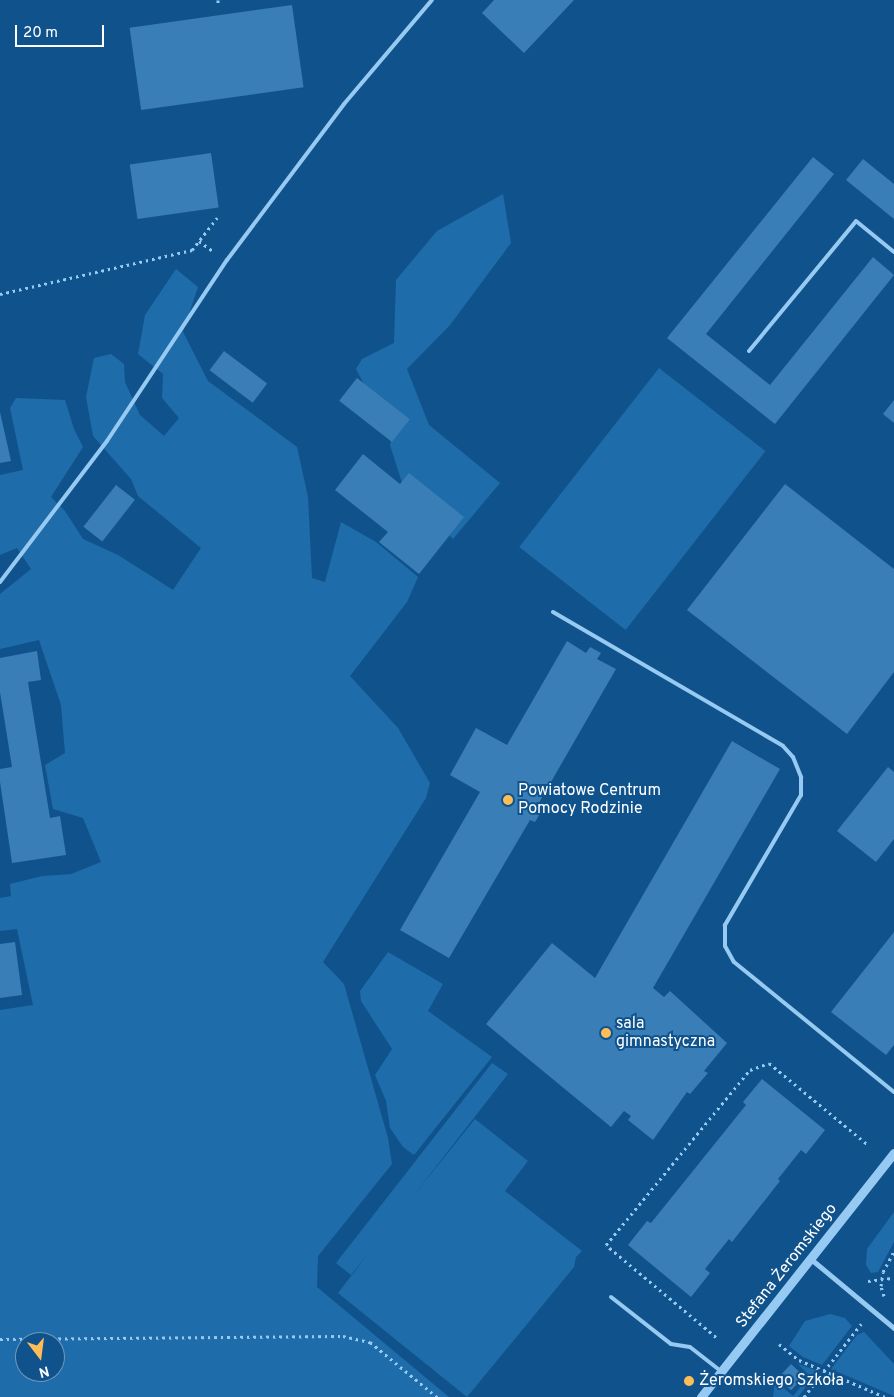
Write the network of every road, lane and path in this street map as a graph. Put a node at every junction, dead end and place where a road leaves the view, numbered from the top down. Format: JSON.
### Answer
{"nodes":[{"id":1,"x":218,"y":0,"type":"edge"},
{"id":2,"x":432,"y":0,"type":"edge"},
{"id":3,"x":218,"y":6,"type":"dead end"},
{"id":4,"x":217,"y":218,"type":"dead end"},
{"id":5,"x":894,"y":252,"type":"edge"},
{"id":6,"x":0,"y":294,"type":"edge"},
{"id":7,"x":749,"y":351,"type":"dead end"},
{"id":8,"x":0,"y":582,"type":"edge"},
{"id":9,"x":553,"y":612,"type":"dead end"},
{"id":10,"x":894,"y":1092,"type":"edge"},
{"id":11,"x":867,"y":1144,"type":"dead end"},
{"id":12,"x":894,"y":1153,"type":"edge"},
{"id":13,"x":894,"y":1251,"type":"edge"},
{"id":14,"x":812,"y":1260,"type":"junction"},
{"id":15,"x":894,"y":1278,"type":"edge"},
{"id":16,"x":882,"y":1279,"type":"junction"},
{"id":17,"x":868,"y":1281,"type":"dead end"},
{"id":18,"x":885,"y":1295,"type":"dead end"},
{"id":19,"x":611,"y":1297,"type":"dead end"},
{"id":20,"x":860,"y":1325,"type":"dead end"},
{"id":21,"x":894,"y":1328,"type":"edge"},
{"id":22,"x":716,"y":1337,"type":"dead end"},
{"id":23,"x":0,"y":1339,"type":"edge"},
{"id":24,"x":779,"y":1344,"type":"dead end"},
{"id":25,"x":825,"y":1371,"type":"junction"},
{"id":26,"x":722,"y":1372,"type":"junction"},
{"id":27,"x":437,"y":1397,"type":"edge"},
{"id":28,"x":701,"y":1397,"type":"edge"},
{"id":29,"x":804,"y":1397,"type":"edge"},
{"id":30,"x":885,"y":1397,"type":"edge"}],
"edges":[{"from":1,"to":3,"type":"path"},
{"from":2,"to":8,"type":"lane"},
{"from":4,"to":6,"type":"path"},
{"from":5,"to":7,"type":"lane"},
{"from":9,"to":10,"type":"lane"},
{"from":11,"to":22,"type":"path"},
{"from":12,"to":14,"type":"street","name":"Stefana Żeromskiego"},
{"from":13,"to":16,"type":"path"},
{"from":14,"to":21,"type":"street"},
{"from":14,"to":26,"type":"street","name":"Stefana Żeromskiego"},
{"from":15,"to":16,"type":"path"},
{"from":16,"to":17,"type":"path"},
{"from":16,"to":18,"type":"path"},
{"from":19,"to":26,"type":"lane"},
{"from":20,"to":25,"type":"path"},
{"from":23,"to":27,"type":"path"},
{"from":24,"to":25,"type":"path"},
{"from":25,"to":29,"type":"path"},
{"from":25,"to":30,"type":"path"},
{"from":26,"to":28,"type":"street","name":"Stefana Żeromskiego"}]}
